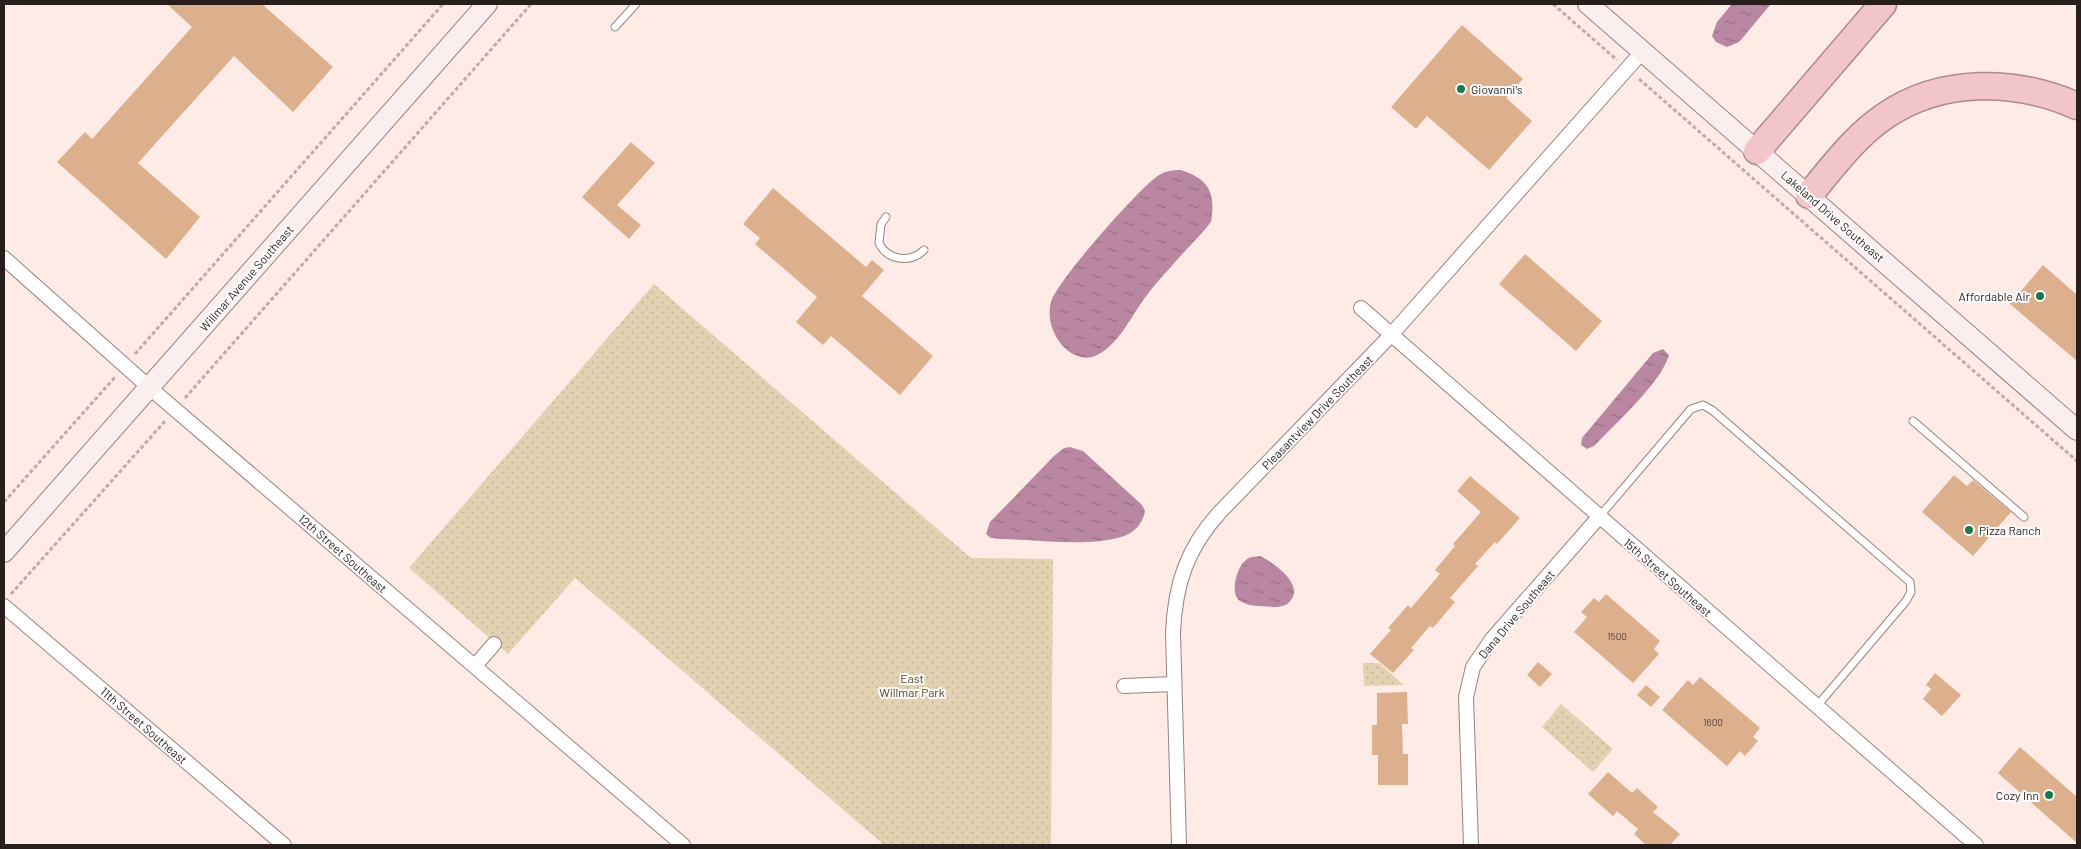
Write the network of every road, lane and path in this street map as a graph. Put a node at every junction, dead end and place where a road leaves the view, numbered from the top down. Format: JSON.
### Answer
{"nodes":[{"id":1,"x":443,"y":4,"type":"edge"},
{"id":2,"x":488,"y":4,"type":"edge"},
{"id":3,"x":531,"y":4,"type":"edge"},
{"id":4,"x":636,"y":4,"type":"edge"},
{"id":5,"x":1553,"y":4,"type":"edge"},
{"id":6,"x":1588,"y":4,"type":"edge"},
{"id":7,"x":1883,"y":4,"type":"edge"},
{"id":8,"x":615,"y":27,"type":"dead end"},
{"id":9,"x":1642,"y":52,"type":"junction"},
{"id":10,"x":1627,"y":68,"type":"junction"},
{"id":11,"x":2077,"y":106,"type":"edge"},
{"id":12,"x":1757,"y":151,"type":"junction"},
{"id":13,"x":1809,"y":195,"type":"junction"},
{"id":14,"x":886,"y":217,"type":"dead end"},
{"id":15,"x":924,"y":250,"type":"dead end"},
{"id":16,"x":4,"y":258,"type":"edge"},
{"id":17,"x":1360,"y":308,"type":"dead end"},
{"id":18,"x":1391,"y":335,"type":"junction"},
{"id":19,"x":125,"y":366,"type":"junction"},
{"id":20,"x":150,"y":388,"type":"junction"},
{"id":21,"x":175,"y":410,"type":"junction"},
{"id":22,"x":1913,"y":421,"type":"dead end"},
{"id":23,"x":2077,"y":430,"type":"edge"},
{"id":24,"x":2077,"y":461,"type":"edge"},
{"id":25,"x":4,"y":502,"type":"edge"},
{"id":26,"x":1599,"y":517,"type":"junction"},
{"id":27,"x":2024,"y":518,"type":"dead end"},
{"id":28,"x":4,"y":552,"type":"edge"},
{"id":29,"x":7,"y":600,"type":"edge"},
{"id":30,"x":494,"y":644,"type":"dead end"},
{"id":31,"x":475,"y":666,"type":"junction"},
{"id":32,"x":1174,"y":684,"type":"junction"},
{"id":33,"x":1124,"y":686,"type":"dead end"},
{"id":34,"x":1817,"y":706,"type":"junction"},
{"id":35,"x":284,"y":845,"type":"edge"},
{"id":36,"x":683,"y":845,"type":"edge"},
{"id":37,"x":1179,"y":845,"type":"edge"},
{"id":38,"x":1470,"y":845,"type":"edge"},
{"id":39,"x":1976,"y":845,"type":"edge"}],
"edges":[{"from":1,"to":19,"type":"path"},
{"from":2,"to":20,"type":"main road","name":"Willmar Avenue Southeast"},
{"from":3,"to":21,"type":"path"},
{"from":4,"to":8,"type":"lane"},
{"from":5,"to":10,"type":"path"},
{"from":6,"to":9,"type":"main road","name":"Lakeland Drive Southeast"},
{"from":7,"to":12,"type":"highway"},
{"from":9,"to":10,"type":"street","name":"Pleasantview Drive Southeast"},
{"from":9,"to":12,"type":"main road","name":"Lakeland Drive Southeast"},
{"from":10,"to":18,"type":"street","name":"Pleasantview Drive Southeast"},
{"from":10,"to":24,"type":"path"},
{"from":11,"to":13,"type":"highway"},
{"from":12,"to":13,"type":"main road","name":"Lakeland Drive Southeast"},
{"from":13,"to":23,"type":"main road","name":"Lakeland Drive Southeast"},
{"from":14,"to":15,"type":"lane"},
{"from":16,"to":19,"type":"street","name":"12th Street Southeast"},
{"from":17,"to":18,"type":"street","name":"15th Street Southeast"},
{"from":18,"to":26,"type":"street","name":"15th Street Southeast"},
{"from":18,"to":32,"type":"street","name":"Pleasantview Drive Southeast"},
{"from":19,"to":20,"type":"street","name":"12th Street Southeast"},
{"from":19,"to":25,"type":"path"},
{"from":20,"to":21,"type":"street","name":"12th Street Southeast"},
{"from":20,"to":28,"type":"main road","name":"Willmar Avenue Southeast"},
{"from":21,"to":29,"type":"path"},
{"from":21,"to":31,"type":"street","name":"12th Street Southeast"},
{"from":22,"to":27,"type":"lane"},
{"from":26,"to":34,"type":"street","name":"15th Street Southeast"},
{"from":26,"to":34,"type":"lane"},
{"from":26,"to":38,"type":"street","name":"Dana Drive Southeast"},
{"from":29,"to":35,"type":"street","name":"11th Street Southeast"},
{"from":30,"to":31,"type":"street"},
{"from":31,"to":36,"type":"street","name":"12th Street Southeast"},
{"from":32,"to":33,"type":"street"},
{"from":32,"to":37,"type":"street","name":"Pleasantview Drive Southeast"},
{"from":34,"to":39,"type":"street","name":"15th Street Southeast"}]}
